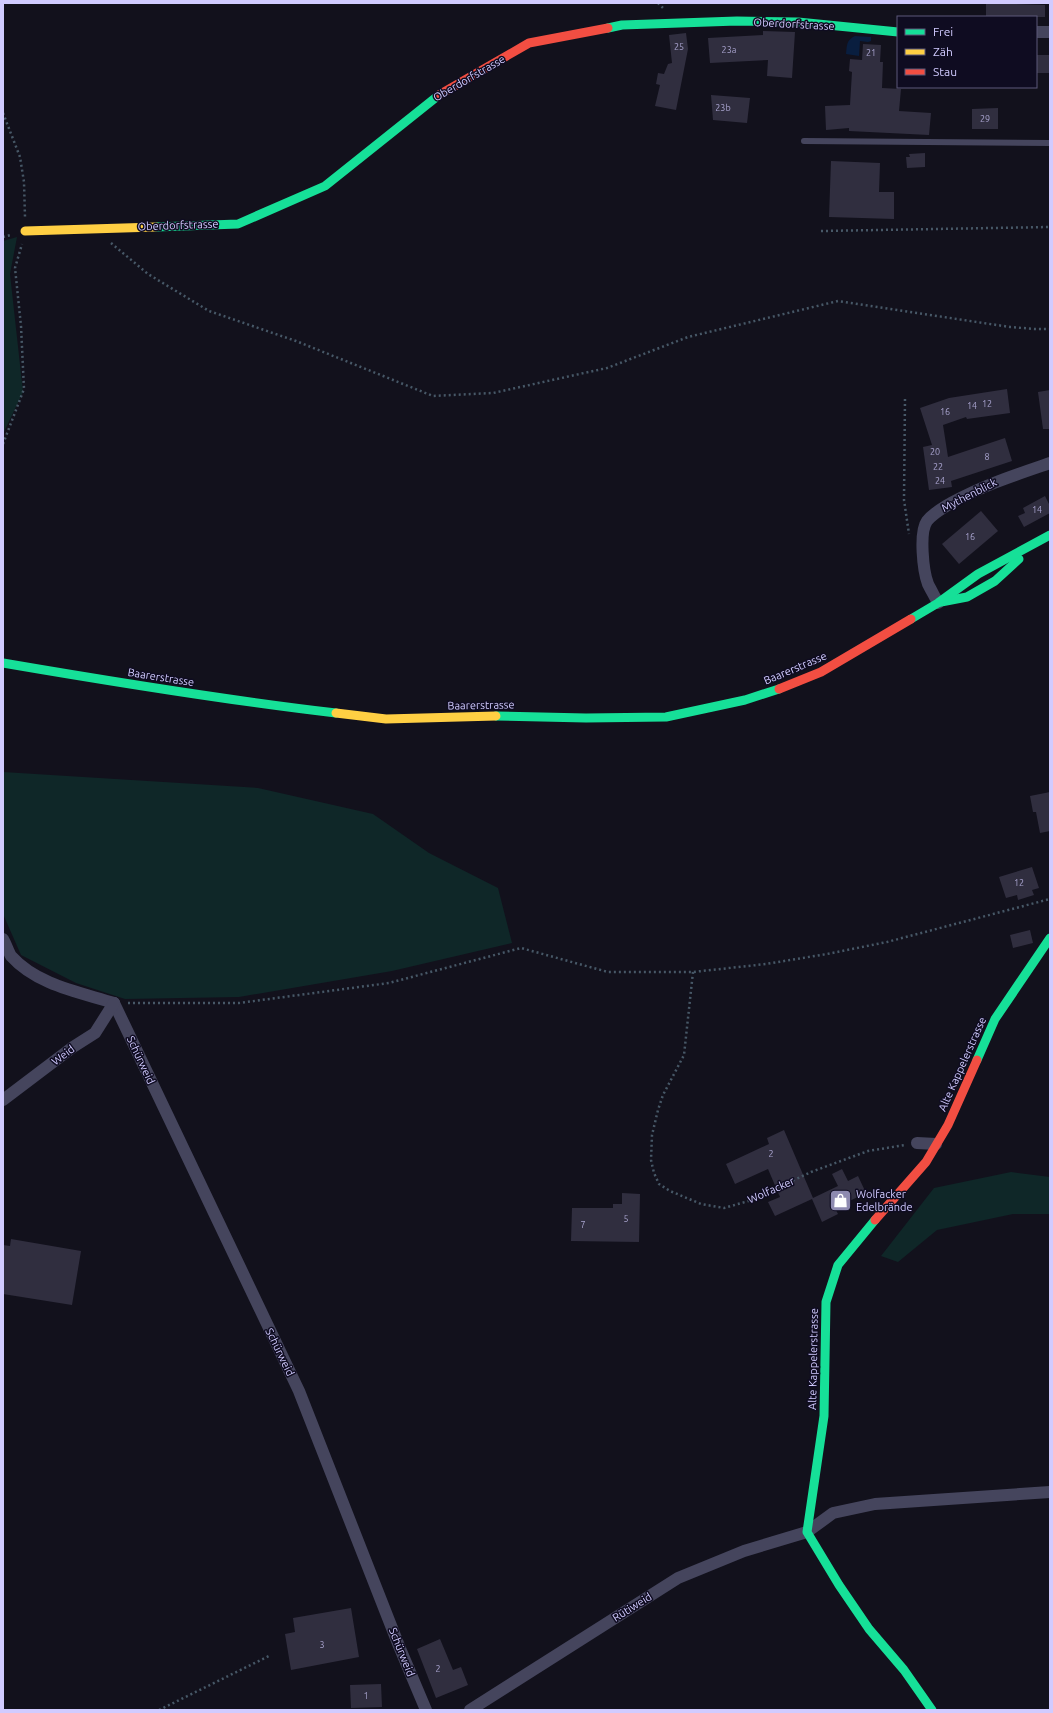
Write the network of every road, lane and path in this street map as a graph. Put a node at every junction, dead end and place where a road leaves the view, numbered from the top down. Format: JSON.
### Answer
{"nodes":[{"id":1,"x":897,"y":32,"type":"edge"},
{"id":2,"x":3,"y":113,"type":"edge"},
{"id":3,"x":804,"y":141,"type":"dead end"},
{"id":4,"x":1050,"y":143,"type":"edge"},
{"id":5,"x":1050,"y":227,"type":"edge"},
{"id":6,"x":93,"y":228,"type":"junction"},
{"id":7,"x":25,"y":231,"type":"junction"},
{"id":8,"x":821,"y":231,"type":"dead end"},
{"id":9,"x":1050,"y":329,"type":"edge"},
{"id":10,"x":905,"y":399,"type":"dead end"},
{"id":11,"x":3,"y":444,"type":"edge"},
{"id":12,"x":1050,"y":463,"type":"edge"},
{"id":13,"x":910,"y":535,"type":"dead end"},
{"id":14,"x":1047,"y":537,"type":"edge"},
{"id":15,"x":938,"y":603,"type":"junction"},
{"id":16,"x":3,"y":663,"type":"edge"},
{"id":17,"x":1050,"y":898,"type":"edge"},
{"id":18,"x":1050,"y":938,"type":"edge"},
{"id":19,"x":3,"y":939,"type":"edge"},
{"id":20,"x":693,"y":972,"type":"junction"},
{"id":21,"x":114,"y":1003,"type":"junction"},
{"id":22,"x":3,"y":1100,"type":"edge"},
{"id":23,"x":917,"y":1143,"type":"joint"},
{"id":24,"x":936,"y":1144,"type":"junction"},
{"id":25,"x":1050,"y":1492,"type":"edge"},
{"id":26,"x":807,"y":1532,"type":"junction"},
{"id":27,"x":271,"y":1655,"type":"dead end"},
{"id":28,"x":159,"y":1710,"type":"edge"},
{"id":29,"x":426,"y":1710,"type":"edge"},
{"id":30,"x":470,"y":1710,"type":"edge"},
{"id":31,"x":932,"y":1710,"type":"edge"}],
"edges":[{"from":1,"to":6,"type":"street","name":"Oberdorfstrasse"},
{"from":2,"to":7,"type":"path"},
{"from":3,"to":4,"type":"lane"},
{"from":5,"to":8,"type":"path"},
{"from":6,"to":7,"type":"street","name":"Oberdorfstrasse"},
{"from":6,"to":9,"type":"path"},
{"from":7,"to":11,"type":"path"},
{"from":10,"to":13,"type":"path"},
{"from":12,"to":15,"type":"street","name":"Mythenblick"},
{"from":14,"to":15,"type":"street","name":"Baarerstrasse"},
{"from":14,"to":15,"type":"street","name":"Baarerstrasse"},
{"from":15,"to":16,"type":"street","name":"Baarerstrasse"},
{"from":17,"to":20,"type":"path"},
{"from":18,"to":24,"type":"street","name":"Alte Kappelerstrasse"},
{"from":19,"to":21,"type":"street"},
{"from":20,"to":21,"type":"path"},
{"from":20,"to":23,"type":"path","name":"Wolfacker"},
{"from":21,"to":22,"type":"street","name":"Weid"},
{"from":21,"to":29,"type":"street","name":"Schürweid"},
{"from":23,"to":24,"type":"street"},
{"from":24,"to":26,"type":"street","name":"Alte Kappelerstrasse"},
{"from":25,"to":26,"type":"street","name":"Rütiweid"},
{"from":26,"to":30,"type":"street","name":"Rütiweid"},
{"from":26,"to":31,"type":"street"},
{"from":27,"to":28,"type":"path"}]}
